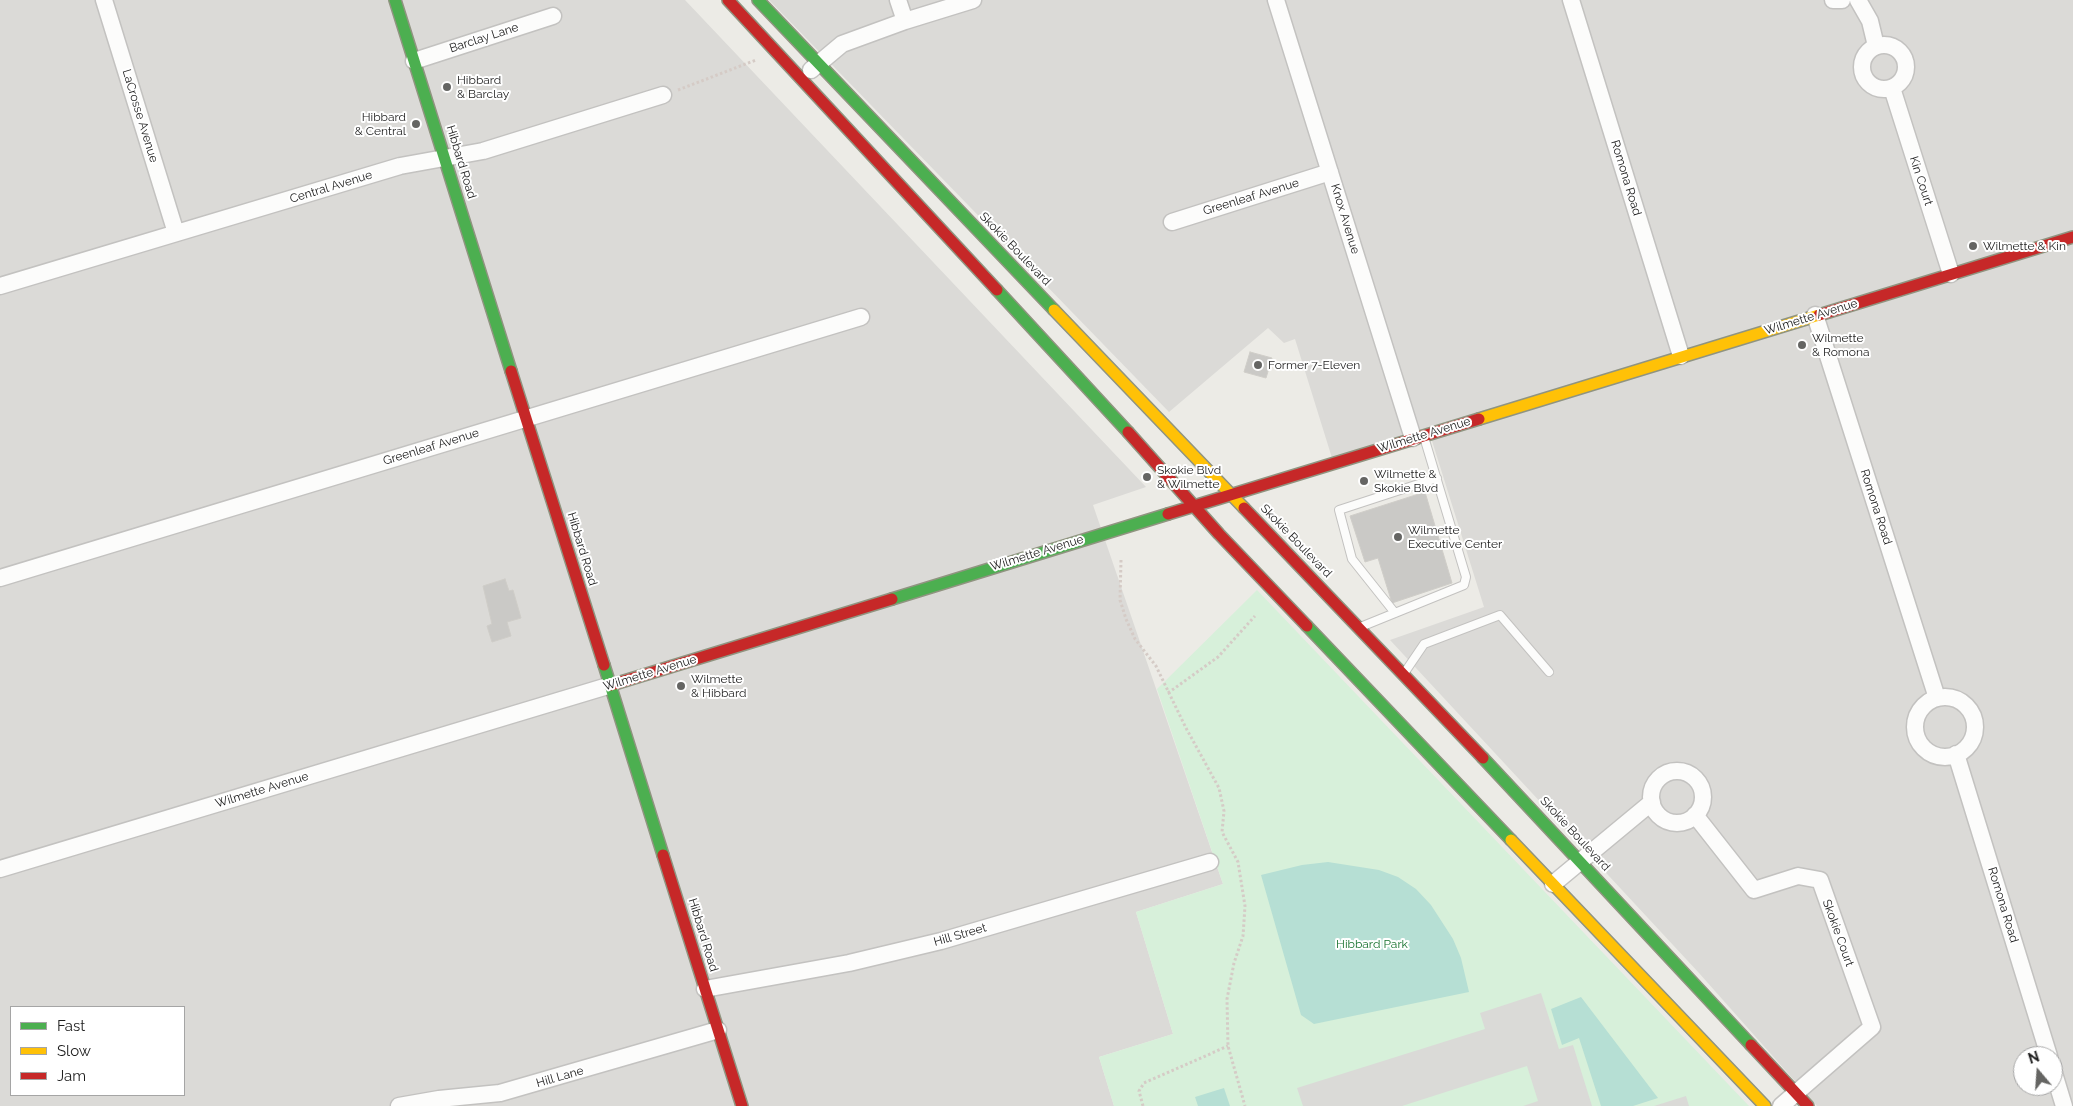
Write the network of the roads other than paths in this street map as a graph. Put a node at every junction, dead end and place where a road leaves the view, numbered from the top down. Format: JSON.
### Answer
{"nodes":[{"id":1,"x":104,"y":0,"type":"edge"},
{"id":2,"x":395,"y":0,"type":"edge"},
{"id":3,"x":728,"y":0,"type":"edge"},
{"id":4,"x":758,"y":0,"type":"edge"},
{"id":5,"x":898,"y":0,"type":"edge"},
{"id":6,"x":973,"y":0,"type":"edge"},
{"id":7,"x":1276,"y":0,"type":"edge"},
{"id":8,"x":1571,"y":0,"type":"edge"},
{"id":9,"x":1833,"y":0,"type":"edge"},
{"id":10,"x":1842,"y":0,"type":"edge"},
{"id":11,"x":1858,"y":0,"type":"edge"},
{"id":12,"x":553,"y":16,"type":"dead end"},
{"id":13,"x":905,"y":21,"type":"junction"},
{"id":14,"x":1876,"y":46,"type":"junction"},
{"id":15,"x":414,"y":61,"type":"junction"},
{"id":16,"x":818,"y":63,"type":"junction"},
{"id":17,"x":801,"y":79,"type":"junction"},
{"id":18,"x":1892,"y":88,"type":"junction"},
{"id":19,"x":663,"y":95,"type":"road end"},
{"id":20,"x":445,"y":158,"type":"junction"},
{"id":21,"x":1330,"y":172,"type":"junction"},
{"id":22,"x":1172,"y":222,"type":"dead end"},
{"id":23,"x":176,"y":233,"type":"junction"},
{"id":24,"x":2073,"y":236,"type":"edge"},
{"id":25,"x":1951,"y":274,"type":"junction"},
{"id":26,"x":0,"y":286,"type":"edge"},
{"id":27,"x":1815,"y":315,"type":"junction"},
{"id":28,"x":862,"y":317,"type":"dead end"},
{"id":29,"x":1681,"y":356,"type":"junction"},
{"id":30,"x":527,"y":418,"type":"junction"},
{"id":31,"x":1418,"y":436,"type":"junction"},
{"id":32,"x":1437,"y":478,"type":"junction"},
{"id":33,"x":1232,"y":493,"type":"junction"},
{"id":34,"x":1194,"y":505,"type":"junction"},
{"id":35,"x":0,"y":578,"type":"edge"},
{"id":36,"x":1395,"y":613,"type":"junction"},
{"id":37,"x":1360,"y":628,"type":"junction"},
{"id":38,"x":1549,"y":672,"type":"dead end"},
{"id":39,"x":1404,"y":674,"type":"junction"},
{"id":40,"x":611,"y":685,"type":"junction"},
{"id":41,"x":1937,"y":698,"type":"junction"},
{"id":42,"x":1956,"y":754,"type":"junction"},
{"id":43,"x":1652,"y":802,"type":"junction"},
{"id":44,"x":1695,"y":815,"type":"junction"},
{"id":45,"x":1582,"y":861,"type":"junction"},
{"id":46,"x":1210,"y":862,"type":"dead end"},
{"id":47,"x":0,"y":869,"type":"edge"},
{"id":48,"x":1554,"y":884,"type":"junction"},
{"id":49,"x":705,"y":989,"type":"junction"},
{"id":50,"x":718,"y":1030,"type":"junction"},
{"id":51,"x":2046,"y":1046,"type":"edge"},
{"id":52,"x":1796,"y":1092,"type":"junction"},
{"id":53,"x":399,"y":1106,"type":"edge"},
{"id":54,"x":742,"y":1106,"type":"edge"},
{"id":55,"x":1764,"y":1106,"type":"edge"},
{"id":56,"x":1781,"y":1106,"type":"edge"},
{"id":57,"x":1808,"y":1106,"type":"edge"}],
"edges":[{"from":1,"to":23,"type":"street","name":"LaCrosse Avenue"},
{"from":2,"to":15,"type":"main road","name":"Hibbard Road"},
{"from":3,"to":17,"type":"main road"},
{"from":4,"to":16,"type":"main road","name":"Skokie Boulevard"},
{"from":5,"to":13,"type":"street"},
{"from":6,"to":13,"type":"street"},
{"from":7,"to":21,"type":"street","name":"Knox Avenue"},
{"from":8,"to":29,"type":"street","name":"Romona Road"},
{"from":9,"to":10,"type":"street"},
{"from":11,"to":14,"type":"street"},
{"from":12,"to":15,"type":"street","name":"Barclay Lane"},
{"from":13,"to":16,"type":"street"},
{"from":14,"to":18,"type":"street"},
{"from":14,"to":18,"type":"street"},
{"from":15,"to":20,"type":"main road","name":"Hibbard Road"},
{"from":16,"to":17,"type":"street"},
{"from":16,"to":33,"type":"main road","name":"Skokie Boulevard"},
{"from":17,"to":34,"type":"main road"},
{"from":18,"to":25,"type":"street","name":"Kin Court"},
{"from":19,"to":20,"type":"street","name":"Central Avenue"},
{"from":20,"to":23,"type":"street","name":"Central Avenue"},
{"from":20,"to":30,"type":"main road","name":"Hibbard Road"},
{"from":21,"to":22,"type":"street","name":"Greenleaf Avenue"},
{"from":21,"to":31,"type":"street","name":"Knox Avenue"},
{"from":23,"to":26,"type":"street","name":"Central Avenue"},
{"from":24,"to":25,"type":"main road","name":"Wilmette Avenue"},
{"from":25,"to":27,"type":"main road","name":"Wilmette Avenue"},
{"from":27,"to":29,"type":"main road","name":"Wilmette Avenue"},
{"from":27,"to":41,"type":"street","name":"Romona Road"},
{"from":28,"to":30,"type":"street","name":"Greenleaf Avenue"},
{"from":29,"to":31,"type":"main road","name":"Wilmette Avenue"},
{"from":30,"to":35,"type":"street","name":"Greenleaf Avenue"},
{"from":30,"to":40,"type":"main road","name":"Hibbard Road"},
{"from":31,"to":32,"type":"lane"},
{"from":31,"to":33,"type":"main road","name":"Wilmette Avenue"},
{"from":32,"to":36,"type":"lane"},
{"from":32,"to":36,"type":"lane"},
{"from":33,"to":34,"type":"main road","name":"Wilmette Avenue"},
{"from":33,"to":37,"type":"main road","name":"Skokie Boulevard"},
{"from":34,"to":40,"type":"main road","name":"Wilmette Avenue"},
{"from":34,"to":48,"type":"main road"},
{"from":36,"to":37,"type":"lane"},
{"from":37,"to":39,"type":"main road","name":"Skokie Boulevard"},
{"from":38,"to":39,"type":"lane"},
{"from":39,"to":45,"type":"main road","name":"Skokie Boulevard"},
{"from":40,"to":47,"type":"street","name":"Wilmette Avenue"},
{"from":40,"to":49,"type":"main road","name":"Hibbard Road"},
{"from":41,"to":42,"type":"street"},
{"from":41,"to":42,"type":"street"},
{"from":42,"to":51,"type":"street","name":"Romona Road"},
{"from":43,"to":44,"type":"street"},
{"from":43,"to":44,"type":"street"},
{"from":43,"to":45,"type":"street"},
{"from":44,"to":52,"type":"street","name":"Skokie Court"},
{"from":45,"to":48,"type":"street"},
{"from":45,"to":52,"type":"main road","name":"Skokie Boulevard"},
{"from":46,"to":49,"type":"street","name":"Hill Street"},
{"from":48,"to":55,"type":"main road"},
{"from":49,"to":50,"type":"main road","name":"Hibbard Road"},
{"from":50,"to":53,"type":"street","name":"Hill Lane"},
{"from":50,"to":54,"type":"main road","name":"Hibbard Road"},
{"from":52,"to":56,"type":"street","name":"Skokie Court"},
{"from":52,"to":57,"type":"main road","name":"Skokie Boulevard"}]}
